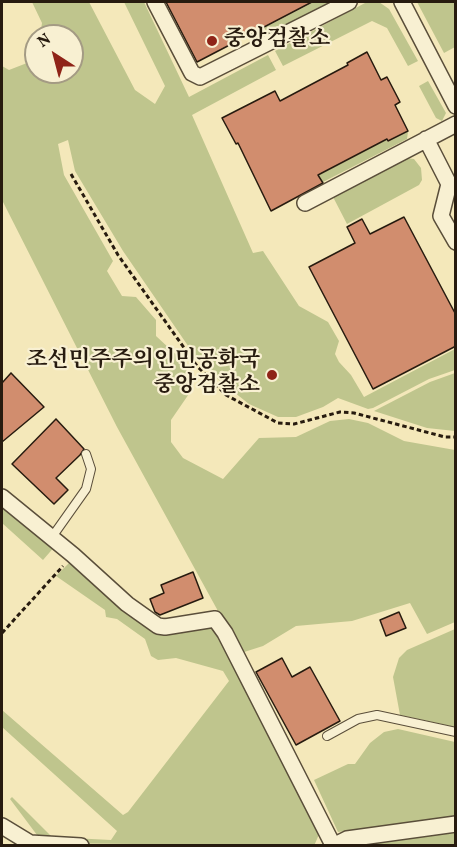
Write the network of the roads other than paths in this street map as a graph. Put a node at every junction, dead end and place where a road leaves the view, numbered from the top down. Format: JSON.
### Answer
{"nodes":[{"id":1,"x":155,"y":2,"type":"edge"},
{"id":2,"x":349,"y":2,"type":"edge"},
{"id":3,"x":402,"y":2,"type":"edge"},
{"id":4,"x":456,"y":106,"type":"edge"},
{"id":5,"x":456,"y":124,"type":"edge"},
{"id":6,"x":426,"y":140,"type":"junction"},
{"id":7,"x":305,"y":202,"type":"dead end"},
{"id":8,"x":456,"y":242,"type":"edge"},
{"id":9,"x":86,"y":454,"type":"dead end"},
{"id":10,"x":2,"y":497,"type":"edge"},
{"id":11,"x":52,"y":537,"type":"junction"},
{"id":12,"x":456,"y":732,"type":"edge"},
{"id":13,"x":327,"y":736,"type":"dead end"},
{"id":14,"x":456,"y":824,"type":"edge"},
{"id":15,"x":2,"y":826,"type":"edge"},
{"id":16,"x":333,"y":845,"type":"edge"},
{"id":17,"x":81,"y":846,"type":"edge"}],
"edges":[{"from":1,"to":2,"type":"street"},
{"from":3,"to":4,"type":"street"},
{"from":5,"to":6,"type":"street"},
{"from":6,"to":7,"type":"street"},
{"from":6,"to":8,"type":"street"},
{"from":9,"to":11,"type":"lane"},
{"from":10,"to":11,"type":"street"},
{"from":11,"to":16,"type":"street"},
{"from":12,"to":13,"type":"lane"},
{"from":14,"to":16,"type":"street"},
{"from":15,"to":17,"type":"street"}]}
